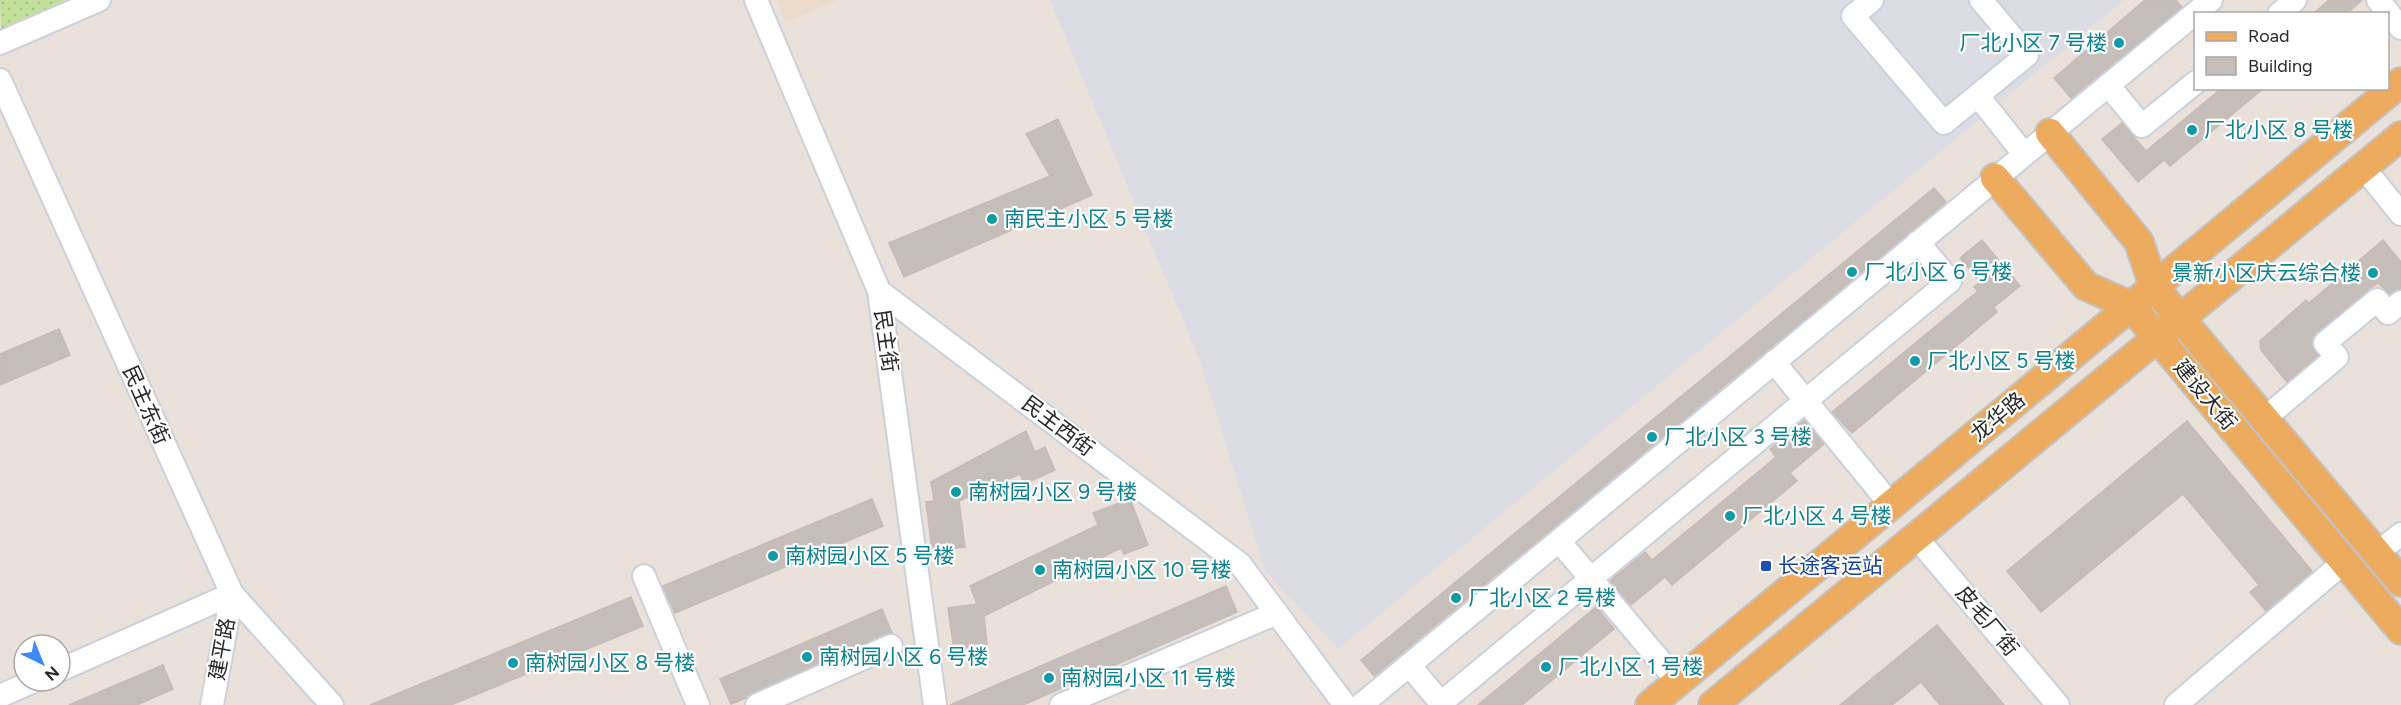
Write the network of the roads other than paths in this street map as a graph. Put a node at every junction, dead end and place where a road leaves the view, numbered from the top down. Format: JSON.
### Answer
{"nodes":[{"id":1,"x":99,"y":0,"type":"edge"},
{"id":2,"x":756,"y":0,"type":"edge"},
{"id":3,"x":1872,"y":0,"type":"edge"},
{"id":4,"x":1981,"y":0,"type":"edge"},
{"id":5,"x":2211,"y":0,"type":"edge"},
{"id":6,"x":2295,"y":0,"type":"edge"},
{"id":7,"x":2378,"y":0,"type":"edge"},
{"id":8,"x":2196,"y":12,"type":"edge"},
{"id":9,"x":2281,"y":12,"type":"edge"},
{"id":10,"x":2388,"y":12,"type":"edge"},
{"id":11,"x":2389,"y":13,"type":"edge"},
{"id":12,"x":2194,"y":14,"type":"edge"},
{"id":13,"x":2401,"y":27,"type":"edge"},
{"id":14,"x":0,"y":43,"type":"edge"},
{"id":15,"x":0,"y":80,"type":"edge"},
{"id":16,"x":2401,"y":82,"type":"edge"},
{"id":17,"x":2194,"y":84,"type":"edge"},
{"id":18,"x":2108,"y":85,"type":"junction"},
{"id":19,"x":1978,"y":96,"type":"junction"},
{"id":20,"x":2050,"y":133,"type":"junction"},
{"id":21,"x":2401,"y":136,"type":"edge"},
{"id":22,"x":2024,"y":154,"type":"junction"},
{"id":23,"x":2363,"y":167,"type":"junction"},
{"id":24,"x":1995,"y":178,"type":"junction"},
{"id":25,"x":2401,"y":214,"type":"edge"},
{"id":26,"x":1918,"y":242,"type":"junction"},
{"id":27,"x":2154,"y":287,"type":"junction"},
{"id":28,"x":879,"y":291,"type":"junction"},
{"id":29,"x":2401,"y":302,"type":"edge"},
{"id":30,"x":2131,"y":306,"type":"junction"},
{"id":31,"x":2180,"y":319,"type":"junction"},
{"id":32,"x":2157,"y":338,"type":"junction"},
{"id":33,"x":1774,"y":362,"type":"junction"},
{"id":34,"x":1805,"y":401,"type":"junction"},
{"id":35,"x":2264,"y":419,"type":"junction"},
{"id":36,"x":1891,"y":505,"type":"junction"},
{"id":37,"x":2401,"y":534,"type":"edge"},
{"id":38,"x":1916,"y":537,"type":"junction"},
{"id":39,"x":1559,"y":541,"type":"junction"},
{"id":40,"x":2377,"y":554,"type":"junction"},
{"id":41,"x":2344,"y":562,"type":"junction"},
{"id":42,"x":644,"y":576,"type":"dead end"},
{"id":43,"x":1591,"y":579,"type":"junction"},
{"id":44,"x":2401,"y":582,"type":"edge"},
{"id":45,"x":232,"y":594,"type":"junction"},
{"id":46,"x":1277,"y":613,"type":"junction"},
{"id":47,"x":2401,"y":630,"type":"edge"},
{"id":48,"x":891,"y":646,"type":"dead end"},
{"id":49,"x":72,"y":665,"type":"edge"},
{"id":50,"x":1409,"y":665,"type":"junction"},
{"id":51,"x":1678,"y":682,"type":"junction"},
{"id":52,"x":212,"y":705,"type":"edge"},
{"id":53,"x":332,"y":705,"type":"edge"},
{"id":54,"x":698,"y":705,"type":"edge"},
{"id":55,"x":757,"y":705,"type":"edge"},
{"id":56,"x":934,"y":705,"type":"edge"},
{"id":57,"x":1061,"y":705,"type":"edge"},
{"id":58,"x":1345,"y":705,"type":"edge"},
{"id":59,"x":1361,"y":705,"type":"edge"},
{"id":60,"x":1650,"y":705,"type":"edge"},
{"id":61,"x":1713,"y":705,"type":"edge"},
{"id":62,"x":2058,"y":705,"type":"edge"},
{"id":63,"x":2176,"y":705,"type":"edge"}],
"edges":[{"from":1,"to":14,"type":"street"},
{"from":2,"to":28,"type":"street","name":"民主街"},
{"from":3,"to":19,"type":"street"},
{"from":4,"to":19,"type":"street"},
{"from":5,"to":8,"type":"street"},
{"from":6,"to":9,"type":"street"},
{"from":7,"to":10,"type":"street"},
{"from":11,"to":13,"type":"street"},
{"from":12,"to":18,"type":"street"},
{"from":15,"to":45,"type":"street","name":"民主东街"},
{"from":16,"to":27,"type":"main road","name":"龙华路"},
{"from":17,"to":18,"type":"street"},
{"from":18,"to":20,"type":"street"},
{"from":19,"to":22,"type":"street"},
{"from":20,"to":22,"type":"street"},
{"from":20,"to":27,"type":"main road","name":"建设大街"},
{"from":21,"to":23,"type":"main road","name":"龙华路"},
{"from":22,"to":24,"type":"street"},
{"from":23,"to":25,"type":"street"},
{"from":23,"to":31,"type":"main road","name":"龙华路"},
{"from":24,"to":26,"type":"street"},
{"from":24,"to":30,"type":"main road","name":"建设大街"},
{"from":26,"to":33,"type":"street"},
{"from":26,"to":34,"type":"street"},
{"from":27,"to":30,"type":"main road","name":"龙华路"},
{"from":27,"to":31,"type":"main road","name":"建设大街"},
{"from":28,"to":46,"type":"street","name":"民主西街"},
{"from":28,"to":56,"type":"street","name":"民主街"},
{"from":29,"to":35,"type":"street"},
{"from":30,"to":32,"type":"main road","name":"建设大街"},
{"from":30,"to":36,"type":"main road","name":"龙华路"},
{"from":31,"to":32,"type":"main road","name":"龙华路"},
{"from":31,"to":35,"type":"main road","name":"建设大街"},
{"from":32,"to":38,"type":"main road","name":"龙华路"},
{"from":32,"to":41,"type":"main road","name":"建设大街"},
{"from":33,"to":34,"type":"street"},
{"from":33,"to":39,"type":"street"},
{"from":34,"to":36,"type":"street"},
{"from":34,"to":43,"type":"street"},
{"from":35,"to":40,"type":"main road","name":"建设大街"},
{"from":36,"to":51,"type":"main road","name":"龙华路"},
{"from":37,"to":40,"type":"street"},
{"from":38,"to":61,"type":"main road","name":"龙华路"},
{"from":38,"to":62,"type":"street","name":"皮毛厂街"},
{"from":39,"to":43,"type":"street"},
{"from":39,"to":50,"type":"street"},
{"from":40,"to":44,"type":"main road","name":"建设大街"},
{"from":41,"to":47,"type":"main road","name":"建设大街"},
{"from":41,"to":63,"type":"street"},
{"from":42,"to":54,"type":"street"},
{"from":43,"to":50,"type":"street"},
{"from":43,"to":51,"type":"street"},
{"from":45,"to":49,"type":"street"},
{"from":45,"to":52,"type":"street","name":"建平路"},
{"from":45,"to":53,"type":"street","name":"民主东街"},
{"from":46,"to":57,"type":"street"},
{"from":46,"to":58,"type":"street","name":"民主西街"},
{"from":48,"to":55,"type":"street"},
{"from":50,"to":59,"type":"street"},
{"from":51,"to":60,"type":"main road","name":"龙华路"}]}
